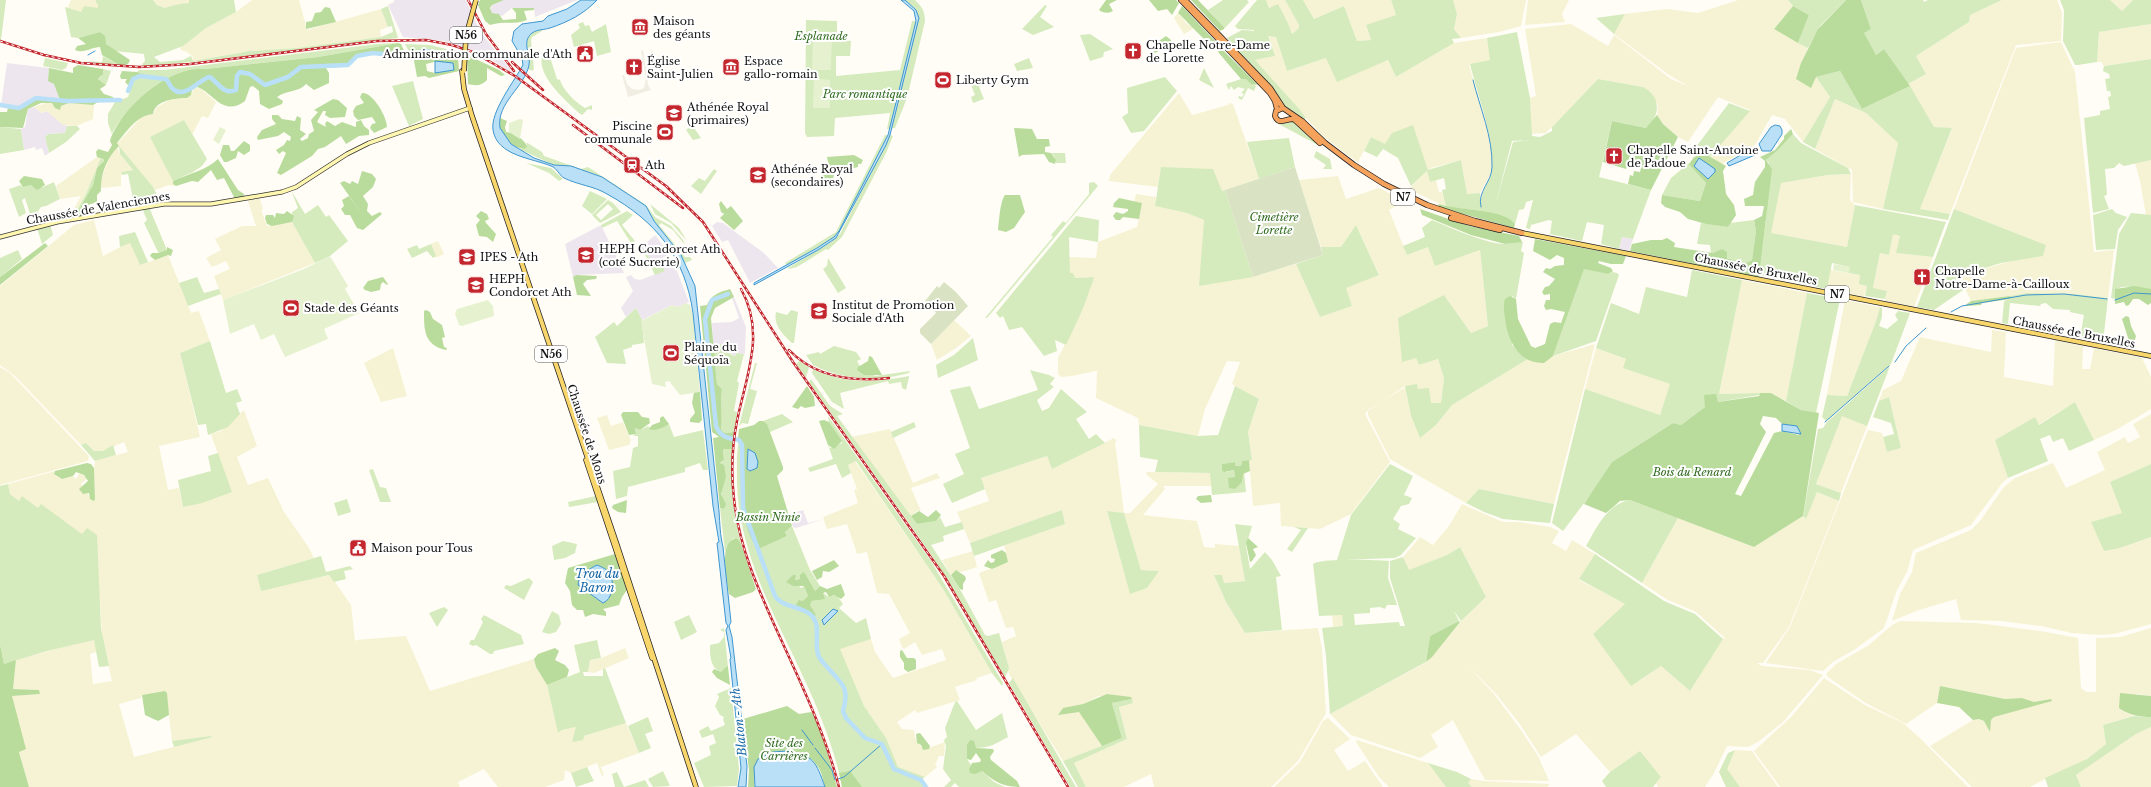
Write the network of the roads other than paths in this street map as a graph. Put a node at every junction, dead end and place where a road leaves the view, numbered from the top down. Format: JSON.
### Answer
{"nodes":[{"id":1,"x":475,"y":0,"type":"edge"},
{"id":2,"x":1181,"y":0,"type":"edge"},
{"id":3,"x":1186,"y":2,"type":"edge"},
{"id":4,"x":1229,"y":49,"type":"junction"},
{"id":5,"x":469,"y":108,"type":"junction"},
{"id":6,"x":1283,"y":108,"type":"junction"},
{"id":7,"x":1277,"y":110,"type":"junction"},
{"id":8,"x":1288,"y":112,"type":"junction"},
{"id":9,"x":1286,"y":120,"type":"junction"},
{"id":10,"x":1522,"y":233,"type":"junction"},
{"id":11,"x":0,"y":237,"type":"edge"},
{"id":12,"x":2151,"y":356,"type":"edge"},
{"id":13,"x":696,"y":787,"type":"edge"}],
"edges":[{"from":1,"to":5,"type":"main road","number":"N56","bridge":true},
{"from":2,"to":3,"type":"highway"},
{"from":3,"to":4,"type":"highway"},
{"from":4,"to":6,"type":"highway"},
{"from":4,"to":7,"type":"highway"},
{"from":5,"to":11,"type":"main road","name":"Chaussée de Valenciennes"},
{"from":5,"to":13,"type":"main road","name":"Chaussée de Mons","number":"N56"},
{"from":6,"to":7,"type":"highway"},
{"from":6,"to":8,"type":"highway"},
{"from":7,"to":9,"type":"highway"},
{"from":8,"to":9,"type":"highway"},
{"from":8,"to":10,"type":"highway","name":"Chaussée de Bruxelles","number":"N7"},
{"from":9,"to":10,"type":"highway","name":"Chaussée de Bruxelles","number":"N7"},
{"from":10,"to":12,"type":"main road","name":"Chaussée de Bruxelles","number":"N7"}]}
